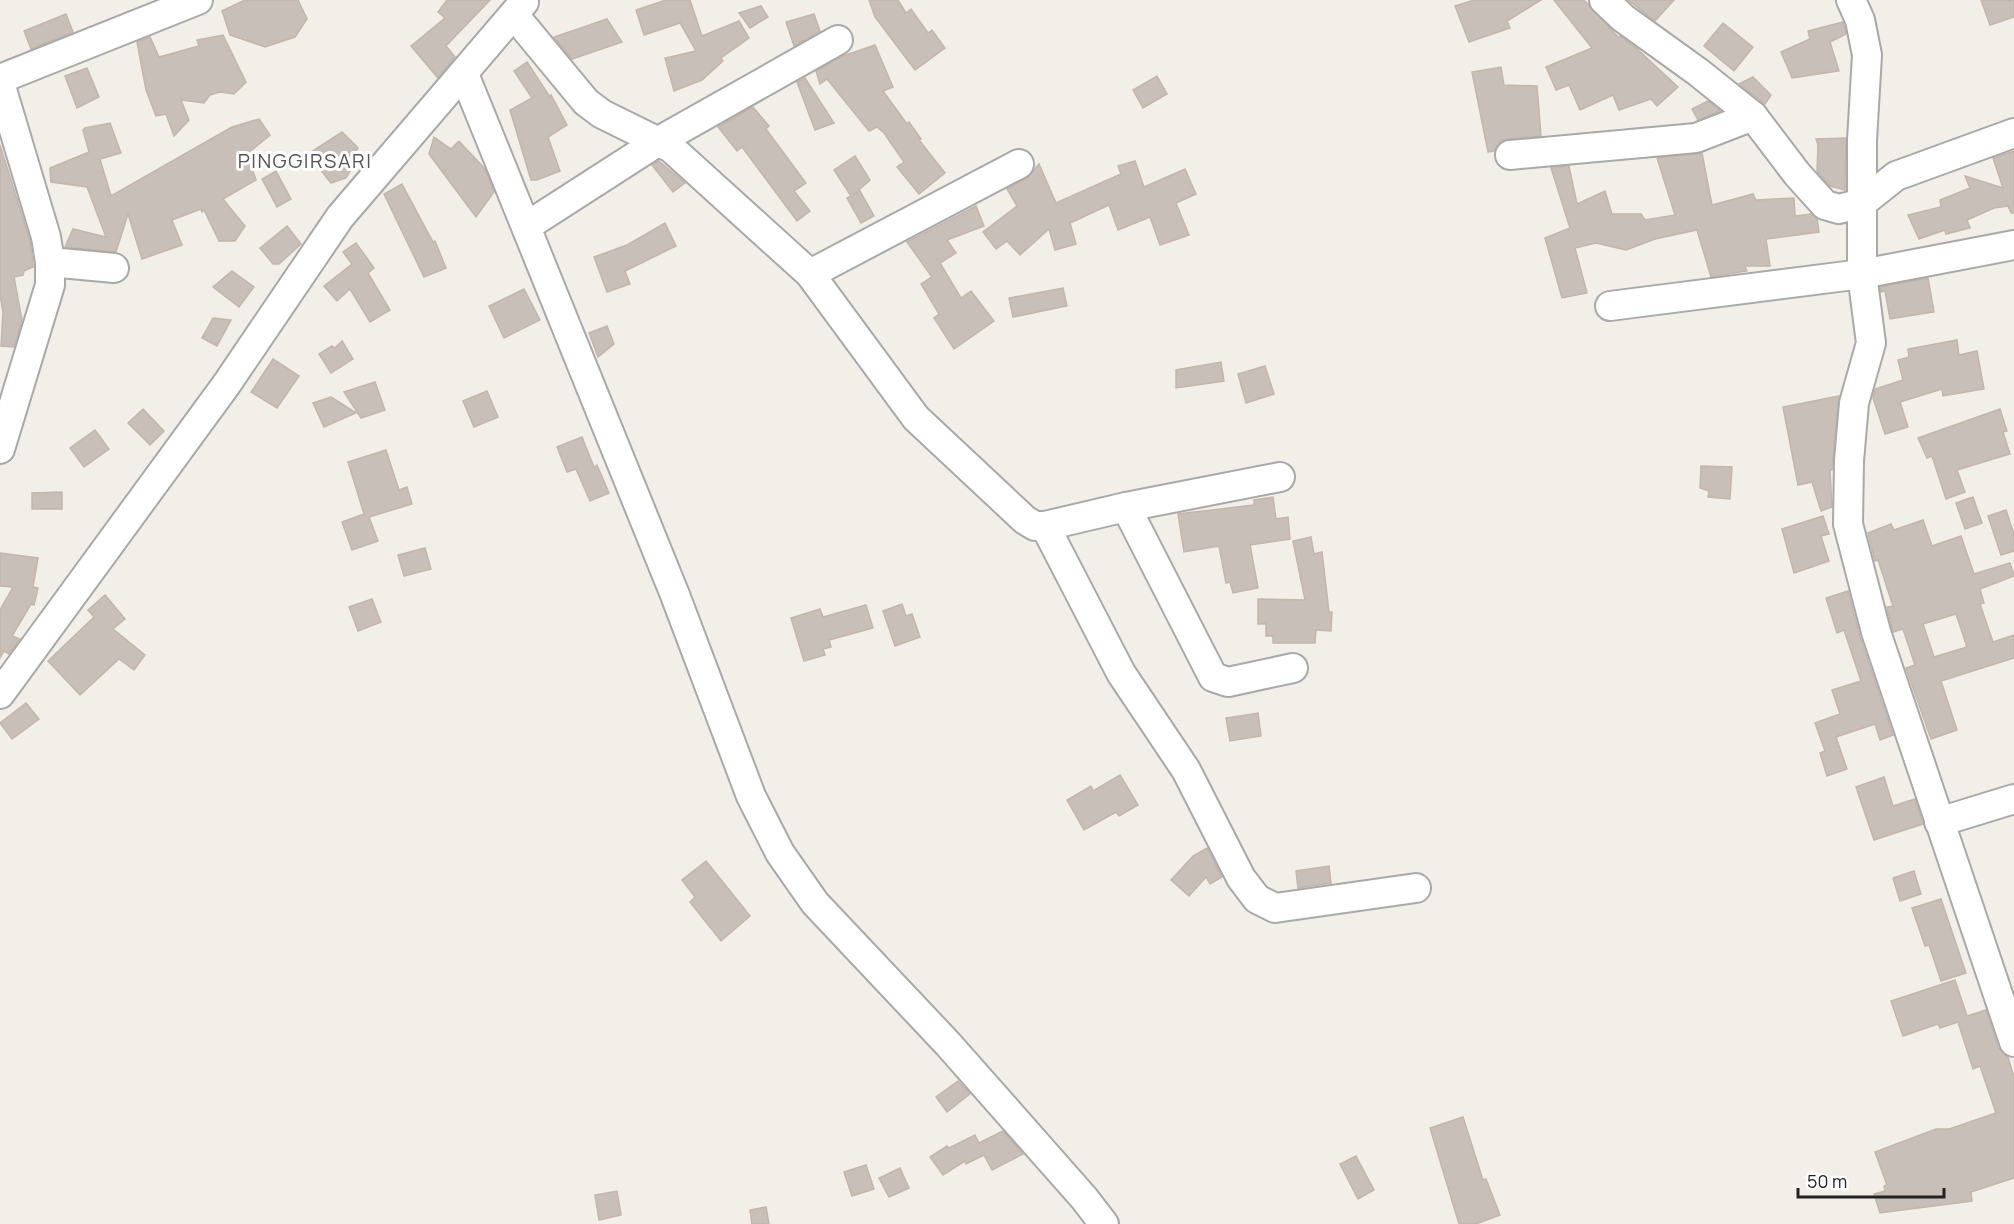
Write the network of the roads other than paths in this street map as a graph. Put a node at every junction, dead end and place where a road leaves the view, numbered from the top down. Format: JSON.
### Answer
{"nodes":[{"id":1,"x":198,"y":0,"type":"edge"},
{"id":2,"x":1604,"y":0,"type":"edge"},
{"id":3,"x":1851,"y":0,"type":"edge"},
{"id":4,"x":519,"y":8,"type":"edge"},
{"id":5,"x":838,"y":40,"type":"dead end"},
{"id":6,"x":464,"y":74,"type":"junction"},
{"id":7,"x":0,"y":81,"type":"edge"},
{"id":8,"x":1753,"y":116,"type":"junction"},
{"id":9,"x":2014,"y":133,"type":"edge"},
{"id":10,"x":659,"y":141,"type":"junction"},
{"id":11,"x":1510,"y":155,"type":"dead end"},
{"id":12,"x":1019,"y":164,"type":"dead end"},
{"id":13,"x":1862,"y":203,"type":"junction"},
{"id":14,"x":527,"y":226,"type":"junction"},
{"id":15,"x":2014,"y":245,"type":"edge"},
{"id":16,"x":50,"y":262,"type":"junction"},
{"id":17,"x":114,"y":268,"type":"dead end"},
{"id":18,"x":810,"y":274,"type":"junction"},
{"id":19,"x":1862,"y":274,"type":"junction"},
{"id":20,"x":1610,"y":306,"type":"dead end"},
{"id":21,"x":0,"y":449,"type":"edge"},
{"id":22,"x":1280,"y":477,"type":"dead end"},
{"id":23,"x":1126,"y":507,"type":"junction"},
{"id":24,"x":1045,"y":526,"type":"junction"},
{"id":25,"x":1293,"y":668,"type":"dead end"},
{"id":26,"x":0,"y":694,"type":"edge"},
{"id":27,"x":2014,"y":799,"type":"edge"},
{"id":28,"x":1939,"y":822,"type":"junction"},
{"id":29,"x":1416,"y":888,"type":"dead end"},
{"id":30,"x":2014,"y":1042,"type":"edge"},
{"id":31,"x":1104,"y":1224,"type":"edge"}],
"edges":[{"from":1,"to":7,"type":"street"},
{"from":2,"to":8,"type":"street"},
{"from":3,"to":13,"type":"street"},
{"from":4,"to":6,"type":"street"},
{"from":4,"to":10,"type":"street"},
{"from":5,"to":10,"type":"street"},
{"from":6,"to":14,"type":"street"},
{"from":6,"to":26,"type":"street"},
{"from":7,"to":16,"type":"street"},
{"from":8,"to":11,"type":"street"},
{"from":8,"to":13,"type":"street"},
{"from":9,"to":13,"type":"street"},
{"from":10,"to":14,"type":"street"},
{"from":10,"to":18,"type":"street"},
{"from":12,"to":18,"type":"street"},
{"from":13,"to":19,"type":"street"},
{"from":14,"to":31,"type":"street"},
{"from":15,"to":19,"type":"street"},
{"from":16,"to":17,"type":"street"},
{"from":16,"to":21,"type":"street"},
{"from":18,"to":24,"type":"street"},
{"from":19,"to":20,"type":"street"},
{"from":19,"to":28,"type":"street"},
{"from":22,"to":23,"type":"street"},
{"from":23,"to":24,"type":"street"},
{"from":23,"to":25,"type":"street"},
{"from":24,"to":29,"type":"street"},
{"from":27,"to":28,"type":"street"},
{"from":28,"to":30,"type":"street"}]}
